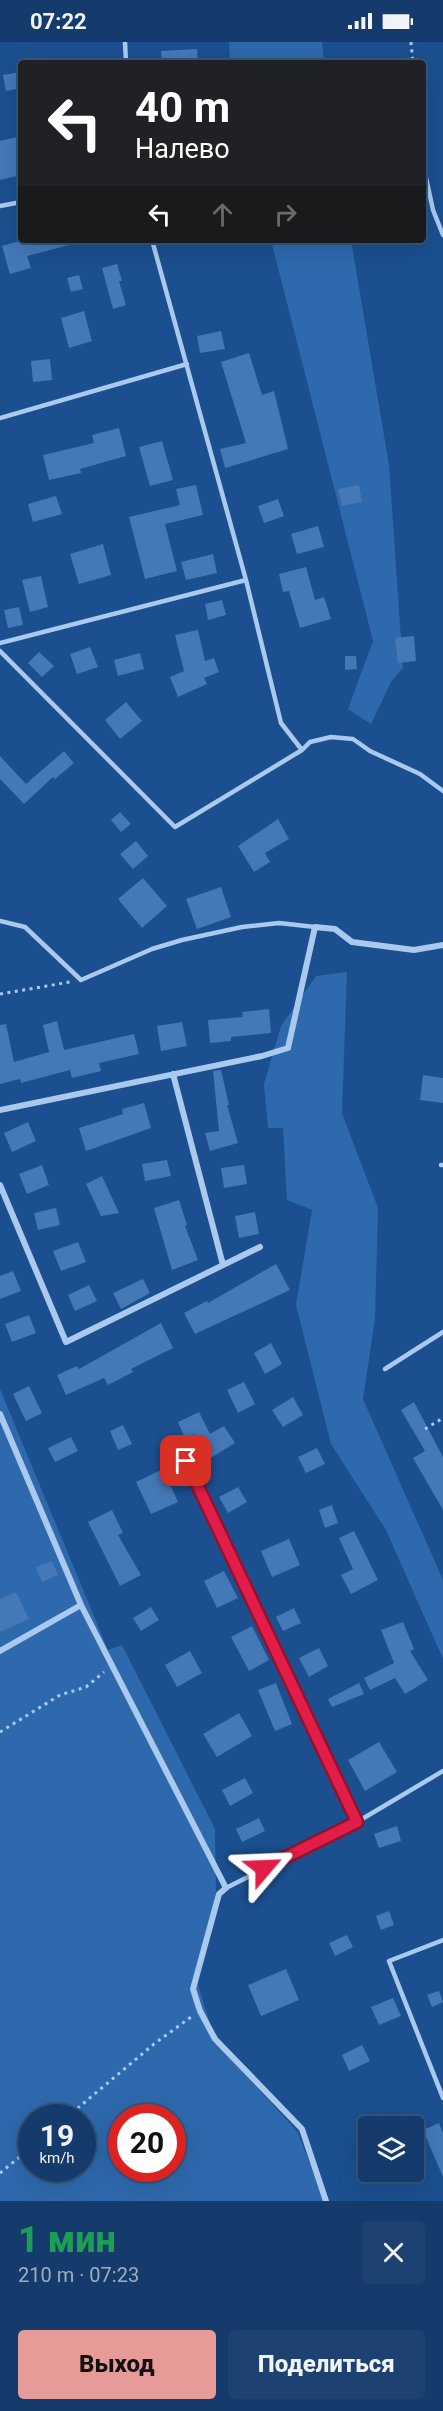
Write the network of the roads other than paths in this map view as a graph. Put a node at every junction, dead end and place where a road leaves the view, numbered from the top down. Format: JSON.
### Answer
{"nodes":[{"id":1,"x":125,"y":42,"type":"edge"},
{"id":2,"x":126,"y":60,"type":"edge"},
{"id":3,"x":426,"y":178,"type":"edge"},
{"id":4,"x":18,"y":203,"type":"edge"},
{"id":5,"x":0,"y":207,"type":"edge"},
{"id":6,"x":443,"y":235,"type":"edge"},
{"id":7,"x":153,"y":243,"type":"edge"},
{"id":8,"x":187,"y":364,"type":"junction"},
{"id":9,"x":0,"y":418,"type":"edge"},
{"id":10,"x":246,"y":580,"type":"junction"},
{"id":11,"x":0,"y":643,"type":"edge"},
{"id":12,"x":0,"y":651,"type":"edge"},
{"id":13,"x":302,"y":750,"type":"junction"},
{"id":14,"x":443,"y":791,"type":"edge"},
{"id":15,"x":0,"y":921,"type":"edge"},
{"id":16,"x":315,"y":927,"type":"junction"},
{"id":17,"x":443,"y":945,"type":"edge"},
{"id":18,"x":173,"y":1074,"type":"junction"},
{"id":19,"x":0,"y":1110,"type":"edge"},
{"id":20,"x":0,"y":1185,"type":"edge"},
{"id":21,"x":260,"y":1247,"type":"dead end"},
{"id":22,"x":223,"y":1265,"type":"junction"},
{"id":23,"x":443,"y":1332,"type":"edge"},
{"id":24,"x":385,"y":1369,"type":"dead end"},
{"id":25,"x":0,"y":1414,"type":"edge"},
{"id":26,"x":186,"y":1461,"type":"dead end"},
{"id":27,"x":81,"y":1605,"type":"junction"},
{"id":28,"x":0,"y":1651,"type":"edge"},
{"id":29,"x":443,"y":1771,"type":"edge"},
{"id":30,"x":357,"y":1822,"type":"junction"},
{"id":31,"x":226,"y":1888,"type":"junction"},
{"id":32,"x":443,"y":1940,"type":"edge"},
{"id":33,"x":443,"y":2098,"type":"edge"},
{"id":34,"x":326,"y":2201,"type":"edge"}],
"edges":[{"from":1,"to":2,"type":"lane"},
{"from":3,"to":6,"type":"lane"},
{"from":4,"to":5,"type":"lane"},
{"from":7,"to":8,"type":"lane"},
{"from":8,"to":9,"type":"lane"},
{"from":8,"to":10,"type":"lane"},
{"from":10,"to":11,"type":"lane"},
{"from":10,"to":13,"type":"lane"},
{"from":12,"to":13,"type":"lane"},
{"from":13,"to":14,"type":"lane"},
{"from":15,"to":16,"type":"lane"},
{"from":16,"to":17,"type":"street"},
{"from":16,"to":18,"type":"street"},
{"from":18,"to":19,"type":"street"},
{"from":18,"to":22,"type":"street"},
{"from":20,"to":22,"type":"street"},
{"from":21,"to":22,"type":"street"},
{"from":23,"to":24,"type":"lane"},
{"from":25,"to":27,"type":"street"},
{"from":26,"to":30,"type":"lane"},
{"from":27,"to":28,"type":"street"},
{"from":27,"to":31,"type":"street"},
{"from":29,"to":30,"type":"lane"},
{"from":30,"to":31,"type":"lane"},
{"from":31,"to":34,"type":"street"},
{"from":32,"to":33,"type":"lane"}]}
